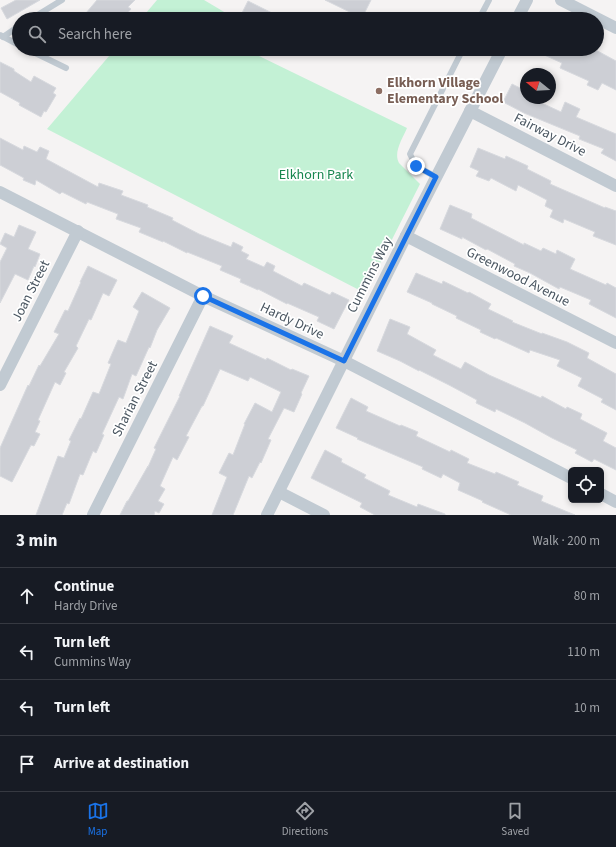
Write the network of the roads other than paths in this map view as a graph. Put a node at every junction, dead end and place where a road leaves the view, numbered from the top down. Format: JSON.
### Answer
{"nodes":[{"id":1,"x":62,"y":0,"type":"edge"},
{"id":2,"x":489,"y":0,"type":"edge"},
{"id":3,"x":527,"y":0,"type":"edge"},
{"id":4,"x":561,"y":0,"type":"edge"},
{"id":5,"x":42,"y":12,"type":"edge"},
{"id":6,"x":483,"y":12,"type":"edge"},
{"id":7,"x":521,"y":12,"type":"edge"},
{"id":8,"x":585,"y":12,"type":"edge"},
{"id":9,"x":604,"y":22,"type":"edge"},
{"id":10,"x":616,"y":28,"type":"edge"},
{"id":11,"x":12,"y":30,"type":"edge"},
{"id":12,"x":1,"y":36,"type":"edge"},
{"id":13,"x":12,"y":42,"type":"edge"},
{"id":14,"x":41,"y":56,"type":"edge"},
{"id":15,"x":459,"y":56,"type":"edge"},
{"id":16,"x":498,"y":56,"type":"edge"},
{"id":17,"x":66,"y":68,"type":"dead end"},
{"id":18,"x":470,"y":111,"type":"junction"},
{"id":19,"x":436,"y":177,"type":"junction"},
{"id":20,"x":616,"y":186,"type":"edge"},
{"id":21,"x":0,"y":192,"type":"edge"},
{"id":22,"x":78,"y":231,"type":"junction"},
{"id":23,"x":406,"y":236,"type":"junction"},
{"id":24,"x":203,"y":296,"type":"junction"},
{"id":25,"x":616,"y":343,"type":"edge"},
{"id":26,"x":344,"y":361,"type":"junction"},
{"id":27,"x":0,"y":385,"type":"edge"},
{"id":28,"x":568,"y":476,"type":"edge"},
{"id":29,"x":279,"y":492,"type":"junction"},
{"id":30,"x":604,"y":496,"type":"edge"},
{"id":31,"x":616,"y":502,"type":"edge"},
{"id":32,"x":93,"y":515,"type":"edge"},
{"id":33,"x":267,"y":515,"type":"edge"},
{"id":34,"x":324,"y":515,"type":"edge"}],
"edges":[{"from":1,"to":5,"type":"lane"},
{"from":2,"to":6,"type":"lane"},
{"from":3,"to":7,"type":"street"},
{"from":4,"to":8,"type":"street"},
{"from":9,"to":10,"type":"street"},
{"from":11,"to":12,"type":"lane"},
{"from":12,"to":13,"type":"lane"},
{"from":14,"to":17,"type":"lane"},
{"from":15,"to":19,"type":"lane"},
{"from":16,"to":18,"type":"street","name":"Cummins Way"},
{"from":18,"to":19,"type":"street","name":"Cummins Way"},
{"from":18,"to":20,"type":"street","name":"Fairway Drive"},
{"from":19,"to":23,"type":"street","name":"Cummins Way"},
{"from":21,"to":22,"type":"street","name":"Hardy Drive"},
{"from":22,"to":24,"type":"street","name":"Hardy Drive"},
{"from":22,"to":27,"type":"street","name":"Joan Street"},
{"from":23,"to":25,"type":"street","name":"Greenwood Avenue"},
{"from":23,"to":26,"type":"street","name":"Cummins Way"},
{"from":24,"to":26,"type":"street","name":"Hardy Drive"},
{"from":24,"to":32,"type":"street","name":"Sharian Street"},
{"from":26,"to":28,"type":"street","name":"Hardy Drive"},
{"from":26,"to":29,"type":"street","name":"Cummins Way"},
{"from":29,"to":33,"type":"street","name":"Cummins Way"},
{"from":29,"to":34,"type":"street"},
{"from":30,"to":31,"type":"street"}]}
